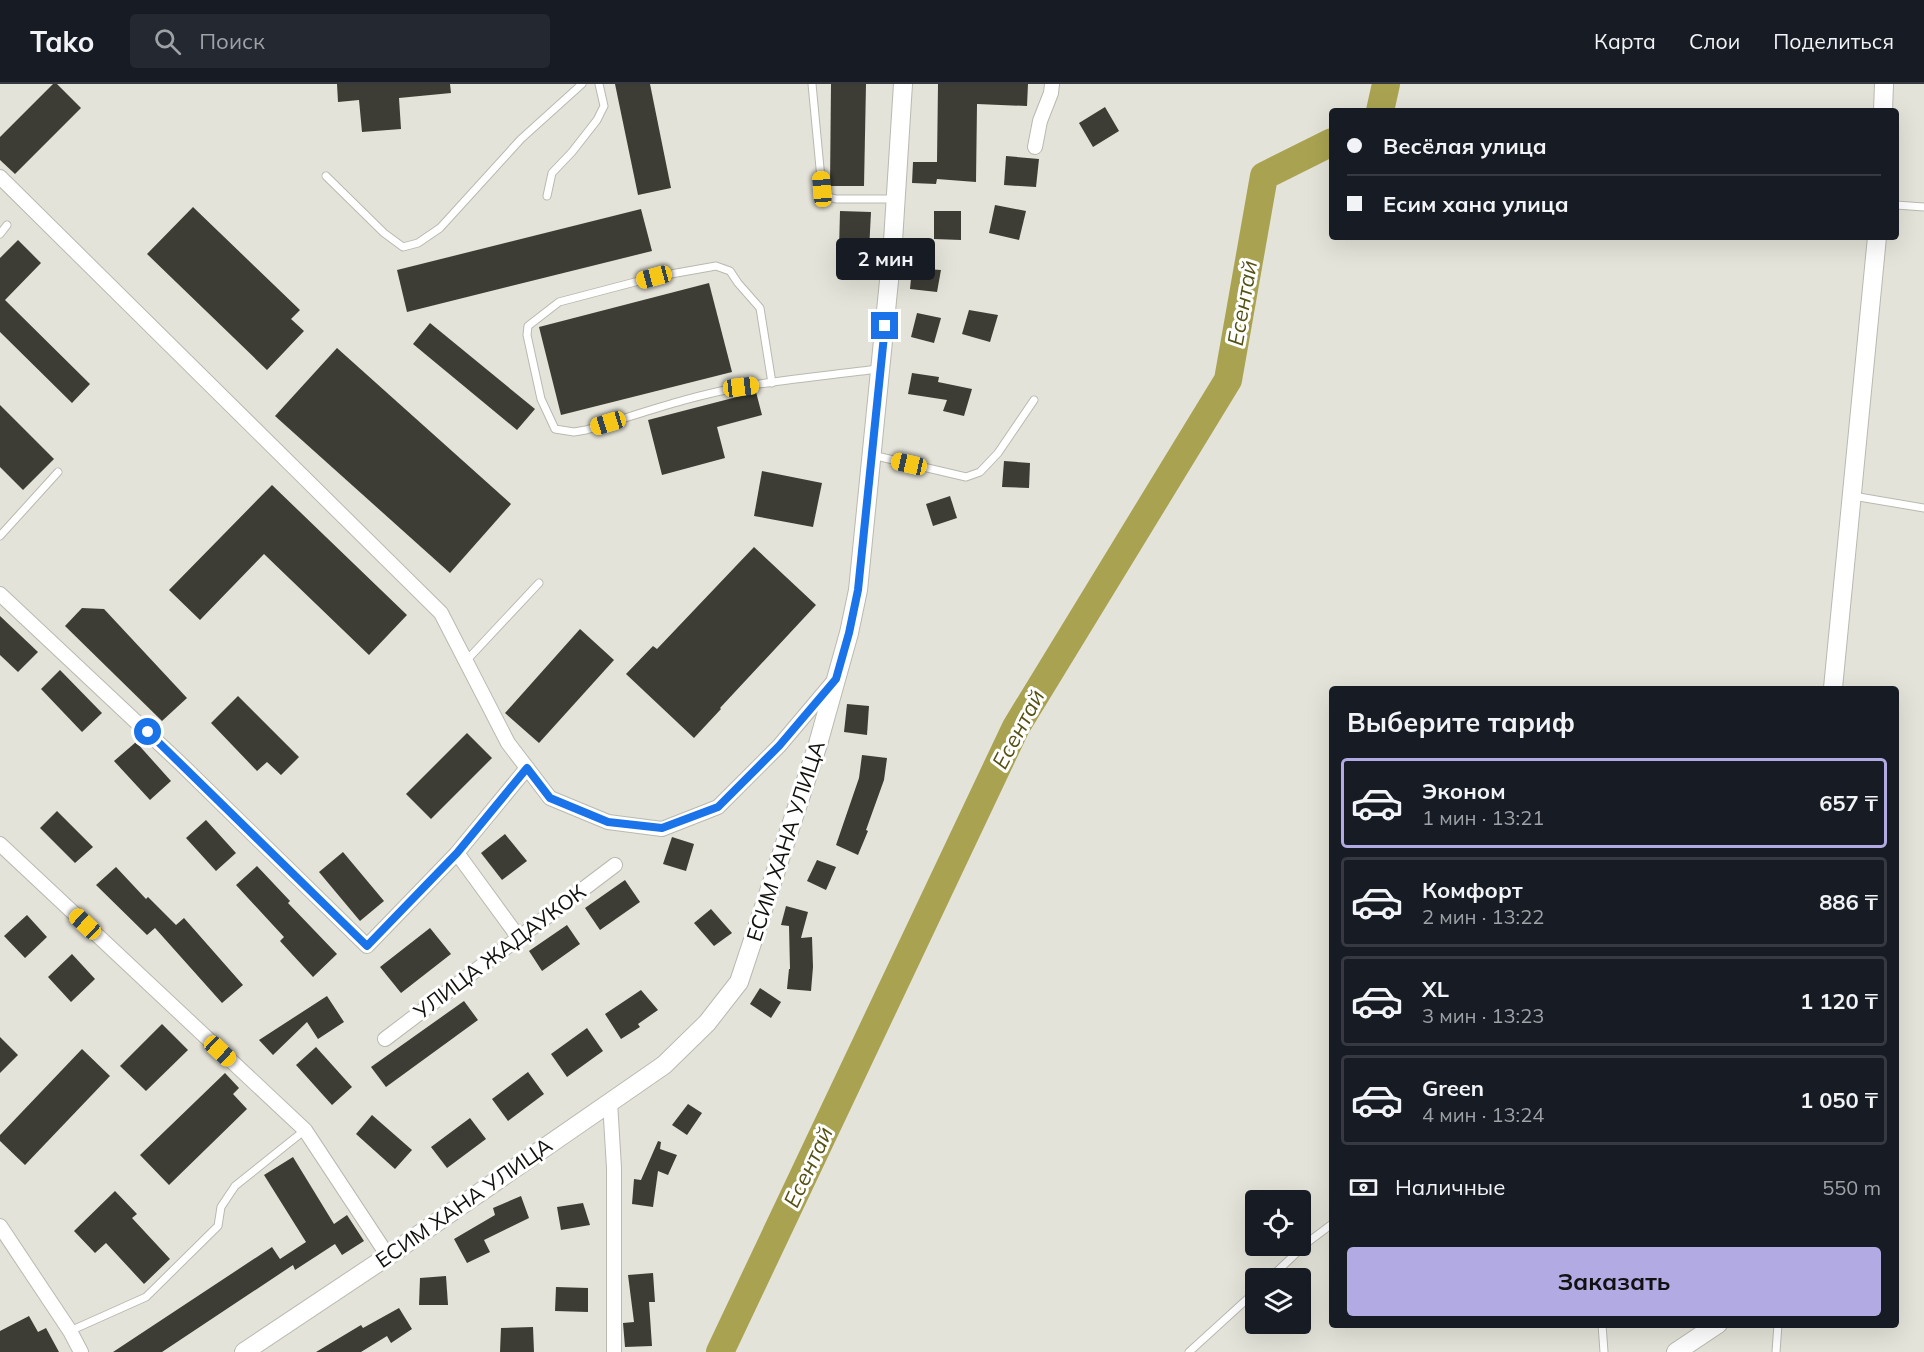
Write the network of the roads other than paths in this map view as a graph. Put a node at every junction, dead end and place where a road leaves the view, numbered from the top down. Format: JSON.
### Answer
{"nodes":[{"id":1,"x":582,"y":84,"type":"edge"},
{"id":2,"x":599,"y":84,"type":"edge"},
{"id":3,"x":812,"y":84,"type":"edge"},
{"id":4,"x":903,"y":84,"type":"edge"},
{"id":5,"x":1052,"y":84,"type":"edge"},
{"id":6,"x":1884,"y":84,"type":"edge"},
{"id":7,"x":1883,"y":108,"type":"edge"},
{"id":8,"x":1035,"y":147,"type":"dead end"},
{"id":9,"x":326,"y":176,"type":"dead end"},
{"id":10,"x":0,"y":177,"type":"edge"},
{"id":11,"x":547,"y":196,"type":"dead end"},
{"id":12,"x":896,"y":199,"type":"junction"},
{"id":13,"x":1899,"y":205,"type":"edge"},
{"id":14,"x":1924,"y":207,"type":"edge"},
{"id":15,"x":7,"y":225,"type":"dead end"},
{"id":16,"x":0,"y":234,"type":"edge"},
{"id":17,"x":1877,"y":240,"type":"edge"},
{"id":18,"x":880,"y":368,"type":"junction"},
{"id":19,"x":772,"y":383,"type":"junction"},
{"id":20,"x":1034,"y":400,"type":"dead end"},
{"id":21,"x":872,"y":455,"type":"junction"},
{"id":22,"x":58,"y":472,"type":"dead end"},
{"id":23,"x":1853,"y":496,"type":"junction"},
{"id":24,"x":1924,"y":508,"type":"edge"},
{"id":25,"x":0,"y":536,"type":"edge"},
{"id":26,"x":539,"y":583,"type":"dead end"},
{"id":27,"x":0,"y":594,"type":"edge"},
{"id":28,"x":466,"y":661,"type":"junction"},
{"id":29,"x":836,"y":679,"type":"junction"},
{"id":30,"x":1833,"y":686,"type":"edge"},
{"id":31,"x":527,"y":768,"type":"junction"},
{"id":32,"x":0,"y":844,"type":"edge"},
{"id":33,"x":457,"y":853,"type":"junction"},
{"id":34,"x":615,"y":865,"type":"dead end"},
{"id":35,"x":519,"y":938,"type":"junction"},
{"id":36,"x":385,"y":1039,"type":"dead end"},
{"id":37,"x":610,"y":1102,"type":"junction"},
{"id":38,"x":305,"y":1130,"type":"junction"},
{"id":39,"x":0,"y":1226,"type":"edge"},
{"id":40,"x":1329,"y":1226,"type":"edge"},
{"id":41,"x":388,"y":1256,"type":"junction"},
{"id":42,"x":1281,"y":1268,"type":"edge"},
{"id":43,"x":1245,"y":1301,"type":"edge"},
{"id":44,"x":1602,"y":1328,"type":"edge"},
{"id":45,"x":1712,"y":1328,"type":"edge"},
{"id":46,"x":1778,"y":1328,"type":"edge"},
{"id":47,"x":70,"y":1330,"type":"junction"},
{"id":48,"x":81,"y":1352,"type":"edge"},
{"id":49,"x":244,"y":1352,"type":"edge"},
{"id":50,"x":614,"y":1352,"type":"edge"},
{"id":51,"x":1189,"y":1352,"type":"edge"},
{"id":52,"x":1604,"y":1352,"type":"edge"},
{"id":53,"x":1676,"y":1352,"type":"edge"},
{"id":54,"x":1776,"y":1352,"type":"edge"}],
"edges":[{"from":1,"to":9,"type":"lane"},
{"from":2,"to":11,"type":"lane"},
{"from":3,"to":12,"type":"lane"},
{"from":4,"to":12,"type":"street","name":"ЕСИМ ХАНА УЛИЦА"},
{"from":5,"to":8,"type":"street"},
{"from":6,"to":7,"type":"street"},
{"from":10,"to":28,"type":"street"},
{"from":12,"to":18,"type":"street","name":"ЕСИМ ХАНА УЛИЦА"},
{"from":13,"to":14,"type":"lane"},
{"from":15,"to":16,"type":"lane"},
{"from":17,"to":23,"type":"street"},
{"from":18,"to":19,"type":"lane"},
{"from":18,"to":21,"type":"street","name":"ЕСИМ ХАНА УЛИЦА"},
{"from":19,"to":19,"type":"lane"},
{"from":20,"to":21,"type":"lane"},
{"from":21,"to":29,"type":"street","name":"ЕСИМ ХАНА УЛИЦА"},
{"from":22,"to":25,"type":"lane"},
{"from":23,"to":24,"type":"lane"},
{"from":23,"to":30,"type":"street"},
{"from":26,"to":28,"type":"lane"},
{"from":27,"to":33,"type":"street"},
{"from":28,"to":31,"type":"street"},
{"from":29,"to":31,"type":"street"},
{"from":29,"to":37,"type":"street","name":"ЕСИМ ХАНА УЛИЦА"},
{"from":31,"to":33,"type":"street"},
{"from":32,"to":38,"type":"street"},
{"from":33,"to":35,"type":"street"},
{"from":34,"to":35,"type":"street","name":"УЛИЦА ЖАДАУКОК"},
{"from":35,"to":36,"type":"street","name":"УЛИЦА ЖАДАУКОК"},
{"from":37,"to":41,"type":"street","name":"ЕСИМ ХАНА УЛИЦА"},
{"from":37,"to":50,"type":"street"},
{"from":38,"to":41,"type":"street"},
{"from":38,"to":47,"type":"lane"},
{"from":39,"to":47,"type":"street"},
{"from":40,"to":42,"type":"lane"},
{"from":41,"to":49,"type":"street","name":"ЕСИМ ХАНА УЛИЦА"},
{"from":43,"to":51,"type":"lane"},
{"from":44,"to":52,"type":"lane"},
{"from":45,"to":53,"type":"street"},
{"from":46,"to":54,"type":"lane"},
{"from":47,"to":48,"type":"street"}]}
